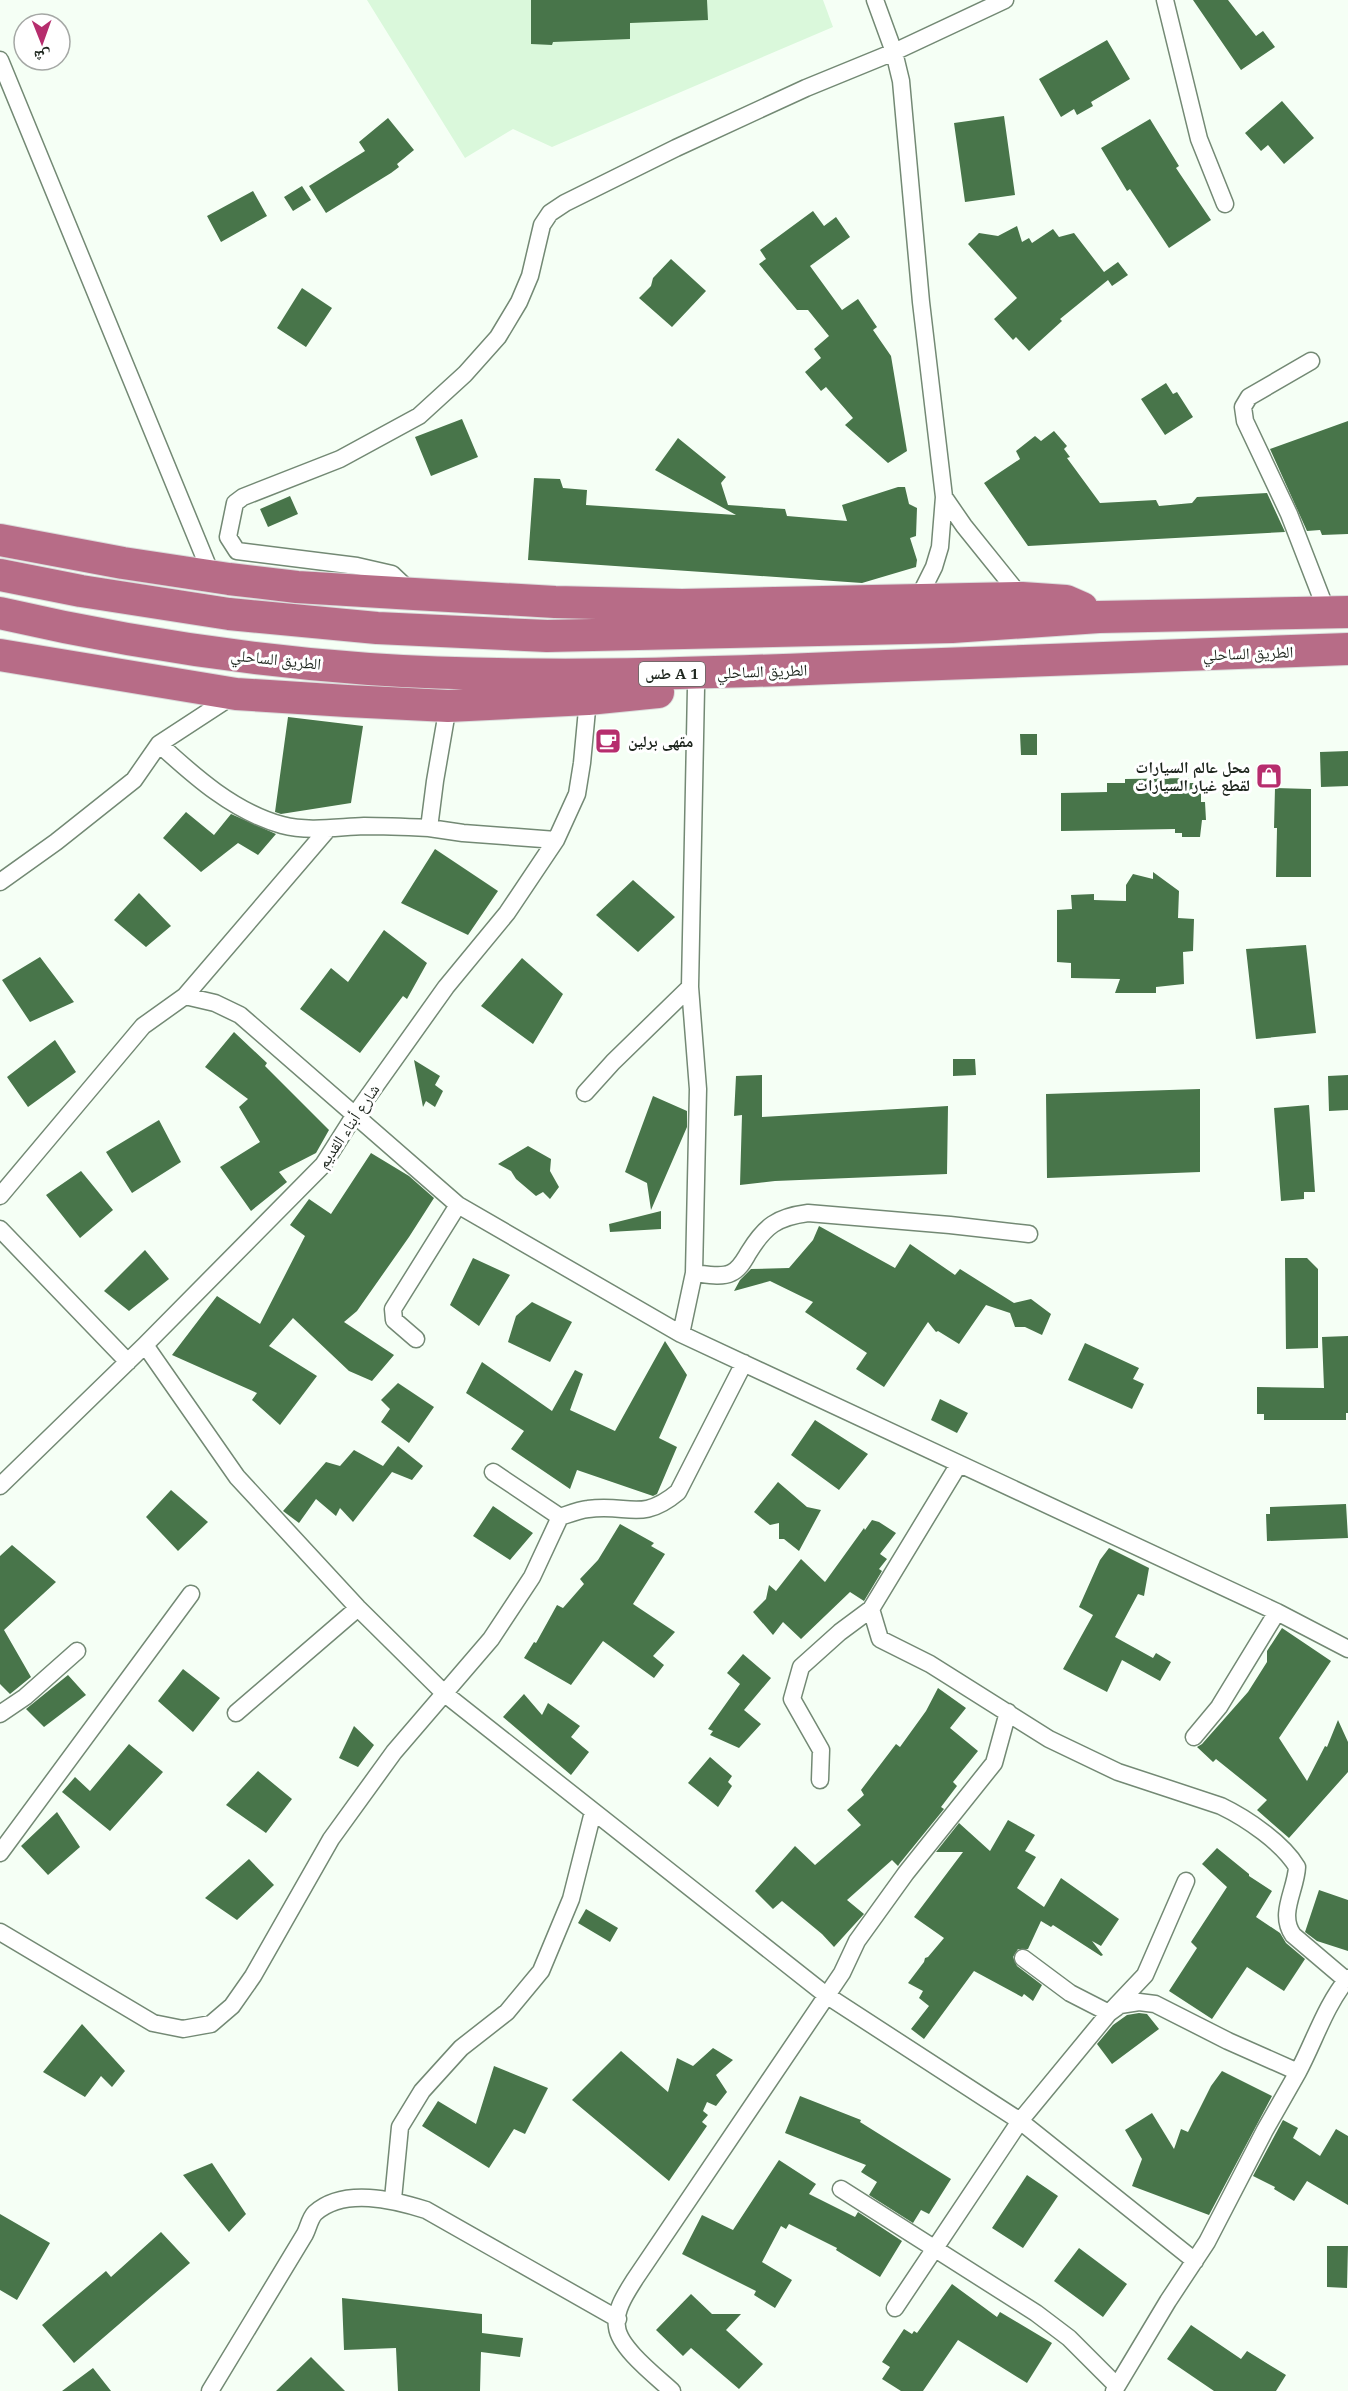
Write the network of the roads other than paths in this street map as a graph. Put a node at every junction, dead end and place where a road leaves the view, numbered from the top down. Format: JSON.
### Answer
{"nodes":[{"id":1,"x":875,"y":0,"type":"edge"},
{"id":2,"x":1005,"y":0,"type":"edge"},
{"id":3,"x":1165,"y":0,"type":"edge"},
{"id":4,"x":894,"y":52,"type":"junction"},
{"id":5,"x":0,"y":60,"type":"edge"},
{"id":6,"x":1225,"y":204,"type":"dead end"},
{"id":7,"x":1311,"y":361,"type":"dead end"},
{"id":8,"x":944,"y":497,"type":"junction"},
{"id":9,"x":0,"y":540,"type":"edge"},
{"id":10,"x":0,"y":575,"type":"edge"},
{"id":11,"x":212,"y":576,"type":"junction"},
{"id":12,"x":414,"y":594,"type":"junction"},
{"id":13,"x":1022,"y":598,"type":"junction"},
{"id":14,"x":918,"y":599,"type":"junction"},
{"id":15,"x":1337,"y":612,"type":"edge"},
{"id":16,"x":0,"y":613,"type":"edge"},
{"id":17,"x":1099,"y":617,"type":"junction"},
{"id":18,"x":1348,"y":650,"type":"edge"},
{"id":19,"x":0,"y":655,"type":"edge"},
{"id":20,"x":751,"y":671,"type":"junction"},
{"id":21,"x":696,"y":688,"type":"junction"},
{"id":22,"x":236,"y":694,"type":"junction"},
{"id":23,"x":588,"y":699,"type":"junction"},
{"id":24,"x":448,"y":706,"type":"junction"},
{"id":25,"x":159,"y":744,"type":"junction"},
{"id":26,"x":429,"y":828,"type":"junction"},
{"id":27,"x":327,"y":829,"type":"junction"},
{"id":28,"x":556,"y":840,"type":"junction"},
{"id":29,"x":0,"y":882,"type":"edge"},
{"id":30,"x":690,"y":987,"type":"junction"},
{"id":31,"x":185,"y":996,"type":"junction"},
{"id":32,"x":585,"y":1093,"type":"dead end"},
{"id":33,"x":354,"y":1116,"type":"junction"},
{"id":34,"x":0,"y":1196,"type":"edge"},
{"id":35,"x":458,"y":1205,"type":"junction"},
{"id":36,"x":0,"y":1229,"type":"edge"},
{"id":37,"x":1029,"y":1234,"type":"dead end"},
{"id":38,"x":694,"y":1273,"type":"junction"},
{"id":39,"x":681,"y":1335,"type":"junction"},
{"id":40,"x":416,"y":1339,"type":"dead end"},
{"id":41,"x":145,"y":1345,"type":"junction"},
{"id":42,"x":128,"y":1362,"type":"junction"},
{"id":43,"x":744,"y":1363,"type":"junction"},
{"id":44,"x":959,"y":1464,"type":"junction"},
{"id":45,"x":493,"y":1472,"type":"dead end"},
{"id":46,"x":0,"y":1486,"type":"edge"},
{"id":47,"x":560,"y":1517,"type":"junction"},
{"id":48,"x":191,"y":1594,"type":"dead end"},
{"id":49,"x":358,"y":1608,"type":"junction"},
{"id":50,"x":872,"y":1609,"type":"junction"},
{"id":51,"x":1277,"y":1611,"type":"junction"},
{"id":52,"x":1348,"y":1649,"type":"edge"},
{"id":53,"x":77,"y":1651,"type":"dead end"},
{"id":54,"x":446,"y":1694,"type":"junction"},
{"id":55,"x":1008,"y":1712,"type":"junction"},
{"id":56,"x":236,"y":1713,"type":"dead end"},
{"id":57,"x":0,"y":1714,"type":"edge"},
{"id":58,"x":1194,"y":1737,"type":"dead end"},
{"id":59,"x":820,"y":1780,"type":"dead end"},
{"id":60,"x":593,"y":1812,"type":"junction"},
{"id":61,"x":0,"y":1853,"type":"edge"},
{"id":62,"x":1186,"y":1881,"type":"dead end"},
{"id":63,"x":0,"y":1932,"type":"edge"},
{"id":64,"x":1023,"y":1958,"type":"dead end"},
{"id":65,"x":1347,"y":1979,"type":"edge"},
{"id":66,"x":826,"y":1995,"type":"junction"},
{"id":67,"x":1109,"y":2013,"type":"junction"},
{"id":68,"x":1298,"y":2072,"type":"junction"},
{"id":69,"x":1020,"y":2121,"type":"junction"},
{"id":70,"x":841,"y":2189,"type":"dead end"},
{"id":71,"x":393,"y":2199,"type":"junction"},
{"id":72,"x":936,"y":2248,"type":"junction"},
{"id":73,"x":1195,"y":2261,"type":"junction"},
{"id":74,"x":895,"y":2308,"type":"dead end"},
{"id":75,"x":618,"y":2319,"type":"junction"},
{"id":76,"x":1115,"y":2389,"type":"edge"},
{"id":77,"x":210,"y":2391,"type":"edge"},
{"id":78,"x":672,"y":2391,"type":"edge"}],
"edges":[{"from":1,"to":4,"type":"street"},
{"from":2,"to":4,"type":"street"},
{"from":3,"to":6,"type":"street"},
{"from":4,"to":8,"type":"street"},
{"from":4,"to":12,"type":"street"},
{"from":5,"to":11,"type":"street"},
{"from":7,"to":15,"type":"street"},
{"from":8,"to":13,"type":"street"},
{"from":8,"to":14,"type":"street"},
{"from":9,"to":11,"type":"highway"},
{"from":10,"to":17,"type":"highway"},
{"from":11,"to":12,"type":"highway"},
{"from":12,"to":14,"type":"highway"},
{"from":13,"to":14,"type":"highway"},
{"from":13,"to":17,"type":"highway"},
{"from":15,"to":17,"type":"highway"},
{"from":16,"to":20,"type":"highway","name":"الطريق الساحلي","number":"طس A 1"},
{"from":18,"to":20,"type":"highway","name":"الطريق الساحلي","number":"طس A 1"},
{"from":19,"to":22,"type":"highway"},
{"from":20,"to":21,"type":"highway"},
{"from":21,"to":23,"type":"highway"},
{"from":21,"to":30,"type":"street"},
{"from":22,"to":24,"type":"highway"},
{"from":22,"to":25,"type":"street"},
{"from":23,"to":24,"type":"highway"},
{"from":23,"to":28,"type":"street","name":"شارع أبناء القديم"},
{"from":24,"to":26,"type":"street"},
{"from":25,"to":27,"type":"street"},
{"from":25,"to":29,"type":"street"},
{"from":26,"to":27,"type":"street"},
{"from":26,"to":28,"type":"street"},
{"from":27,"to":31,"type":"street"},
{"from":28,"to":33,"type":"street","name":"شارع أبناء القديم"},
{"from":30,"to":32,"type":"street"},
{"from":30,"to":38,"type":"street"},
{"from":31,"to":33,"type":"street"},
{"from":31,"to":34,"type":"street"},
{"from":33,"to":35,"type":"street"},
{"from":33,"to":41,"type":"street","name":"شارع أبناء القديم"},
{"from":35,"to":39,"type":"street"},
{"from":35,"to":40,"type":"street"},
{"from":36,"to":42,"type":"street"},
{"from":37,"to":38,"type":"street"},
{"from":38,"to":39,"type":"street"},
{"from":39,"to":43,"type":"street"},
{"from":41,"to":42,"type":"street","name":"شارع أبناء القديم"},
{"from":41,"to":49,"type":"street"},
{"from":42,"to":46,"type":"street","name":"شارع أبناء القديم"},
{"from":43,"to":44,"type":"street"},
{"from":43,"to":47,"type":"street"},
{"from":44,"to":50,"type":"street"},
{"from":44,"to":51,"type":"street"},
{"from":45,"to":47,"type":"street"},
{"from":47,"to":54,"type":"street"},
{"from":48,"to":61,"type":"street"},
{"from":49,"to":54,"type":"street"},
{"from":49,"to":56,"type":"street"},
{"from":50,"to":55,"type":"street"},
{"from":50,"to":59,"type":"street"},
{"from":51,"to":52,"type":"street"},
{"from":51,"to":58,"type":"street"},
{"from":53,"to":57,"type":"street"},
{"from":54,"to":60,"type":"street"},
{"from":54,"to":63,"type":"street"},
{"from":55,"to":65,"type":"street"},
{"from":55,"to":66,"type":"street"},
{"from":60,"to":66,"type":"street"},
{"from":60,"to":71,"type":"street"},
{"from":62,"to":67,"type":"street"},
{"from":64,"to":67,"type":"street"},
{"from":65,"to":68,"type":"street"},
{"from":66,"to":69,"type":"street"},
{"from":66,"to":75,"type":"street"},
{"from":67,"to":68,"type":"street"},
{"from":67,"to":69,"type":"street"},
{"from":68,"to":73,"type":"street"},
{"from":69,"to":72,"type":"street"},
{"from":69,"to":73,"type":"street"},
{"from":70,"to":72,"type":"street"},
{"from":71,"to":75,"type":"street"},
{"from":71,"to":77,"type":"street"},
{"from":72,"to":74,"type":"street"},
{"from":72,"to":76,"type":"street"},
{"from":73,"to":76,"type":"street"},
{"from":75,"to":78,"type":"street"}]}
